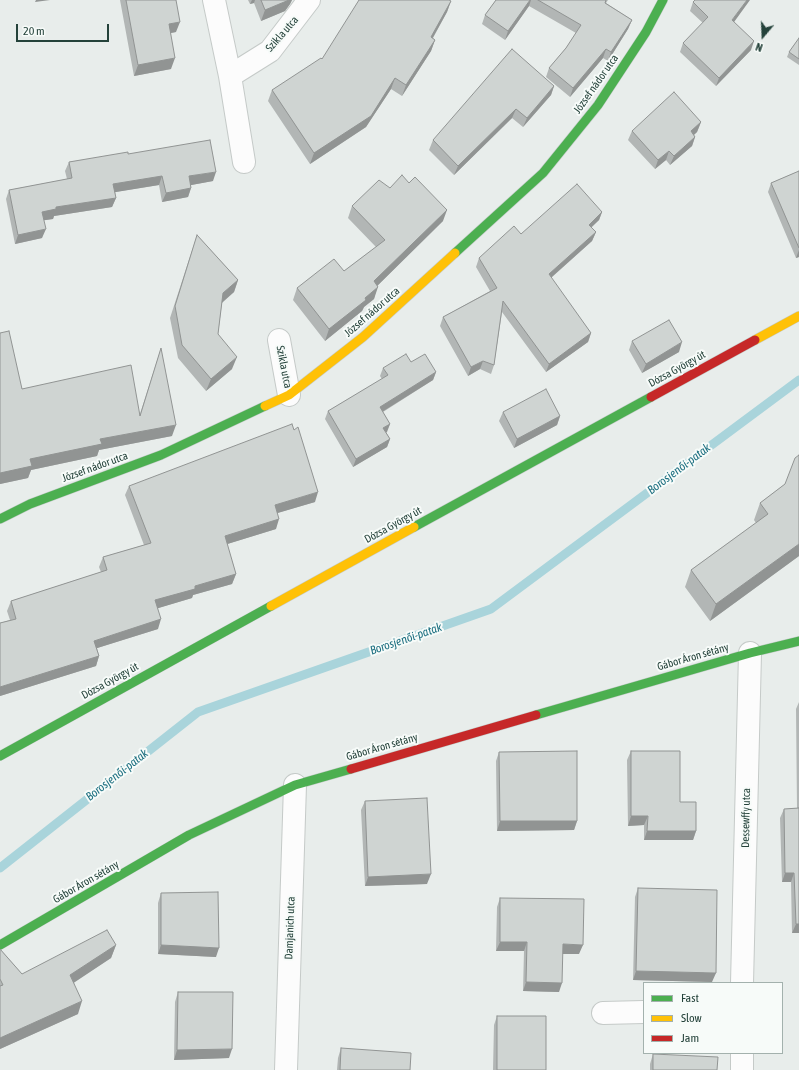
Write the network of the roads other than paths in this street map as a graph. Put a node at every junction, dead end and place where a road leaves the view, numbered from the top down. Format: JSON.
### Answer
{"nodes":[{"id":1,"x":214,"y":0,"type":"edge"},
{"id":2,"x":309,"y":0,"type":"edge"},
{"id":3,"x":663,"y":0,"type":"edge"},
{"id":4,"x":230,"y":76,"type":"junction"},
{"id":5,"x":244,"y":162,"type":"dead end"},
{"id":6,"x":799,"y":316,"type":"edge"},
{"id":7,"x":279,"y":340,"type":"dead end"},
{"id":8,"x":289,"y":395,"type":"junction"},
{"id":9,"x":0,"y":520,"type":"edge"},
{"id":10,"x":799,"y":641,"type":"edge"},
{"id":11,"x":750,"y":653,"type":"junction"},
{"id":12,"x":0,"y":756,"type":"edge"},
{"id":13,"x":295,"y":785,"type":"junction"},
{"id":14,"x":0,"y":945,"type":"edge"},
{"id":15,"x":742,"y":982,"type":"edge"},
{"id":16,"x":643,"y":1012,"type":"edge"},
{"id":17,"x":604,"y":1013,"type":"dead end"},
{"id":18,"x":742,"y":1054,"type":"edge"},
{"id":19,"x":286,"y":1070,"type":"edge"},
{"id":20,"x":742,"y":1070,"type":"edge"}],
"edges":[{"from":1,"to":4,"type":"street"},
{"from":2,"to":4,"type":"street","name":"Szikla utca"},
{"from":3,"to":8,"type":"street","name":"József nádor utca"},
{"from":4,"to":5,"type":"street"},
{"from":6,"to":12,"type":"street","name":"Dózsa György út"},
{"from":7,"to":8,"type":"street","name":"Szikla utca"},
{"from":8,"to":9,"type":"street","name":"József nádor utca"},
{"from":10,"to":11,"type":"street","name":"Gábor Áron sétány"},
{"from":11,"to":13,"type":"street","name":"Gábor Áron sétány"},
{"from":11,"to":15,"type":"street","name":"Dessewffy utca"},
{"from":13,"to":14,"type":"street","name":"Gábor Áron sétány"},
{"from":13,"to":19,"type":"street","name":"Damjanich utca"},
{"from":16,"to":17,"type":"street"},
{"from":18,"to":20,"type":"street"}]}
